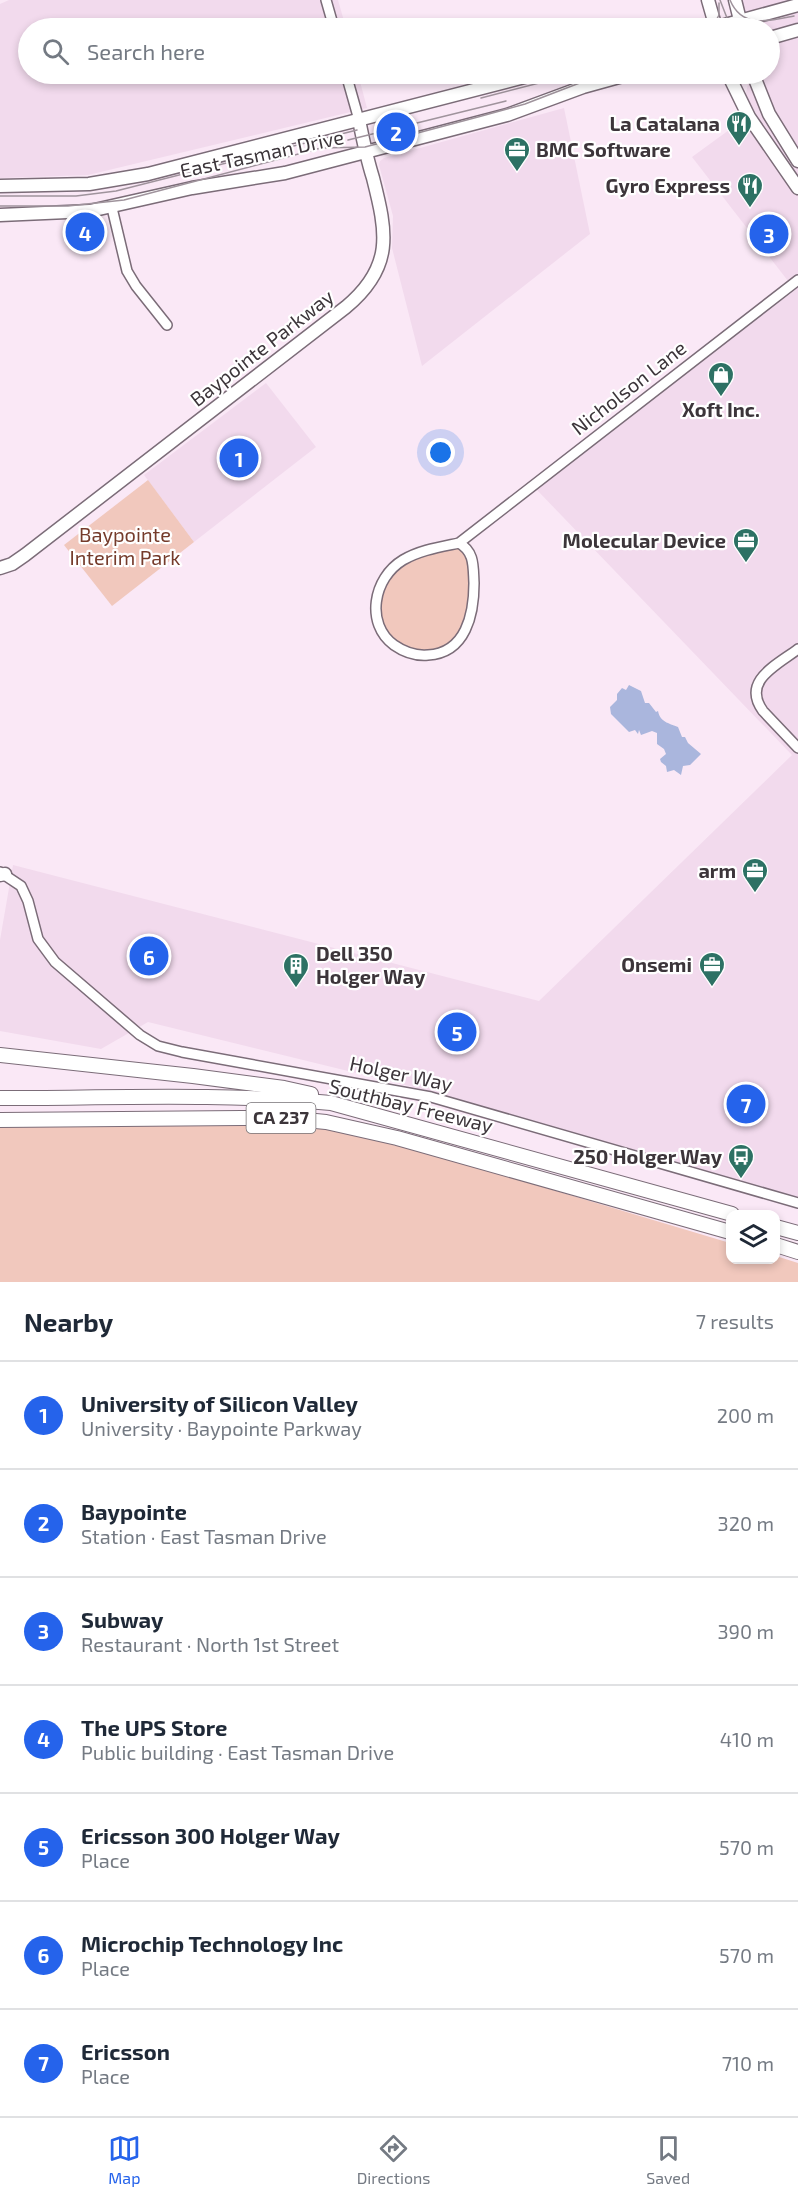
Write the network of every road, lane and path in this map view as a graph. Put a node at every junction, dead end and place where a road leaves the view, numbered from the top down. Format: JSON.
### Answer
{"nodes":[{"id":1,"x":326,"y":0,"type":"edge"},
{"id":2,"x":708,"y":0,"type":"edge"},
{"id":3,"x":735,"y":0,"type":"edge"},
{"id":4,"x":798,"y":5,"type":"edge"},
{"id":5,"x":331,"y":18,"type":"edge"},
{"id":6,"x":712,"y":18,"type":"edge"},
{"id":7,"x":739,"y":18,"type":"edge"},
{"id":8,"x":761,"y":18,"type":"edge"},
{"id":9,"x":798,"y":30,"type":"edge"},
{"id":10,"x":780,"y":35,"type":"edge"},
{"id":11,"x":349,"y":84,"type":"edge"},
{"id":12,"x":498,"y":84,"type":"edge"},
{"id":13,"x":593,"y":84,"type":"edge"},
{"id":14,"x":733,"y":84,"type":"edge"},
{"id":15,"x":757,"y":84,"type":"edge"},
{"id":16,"x":359,"y":120,"type":"junction"},
{"id":17,"x":367,"y":152,"type":"junction"},
{"id":18,"x":798,"y":161,"type":"edge"},
{"id":19,"x":1,"y":185,"type":"edge"},
{"id":20,"x":798,"y":188,"type":"edge"},
{"id":21,"x":112,"y":208,"type":"junction"},
{"id":22,"x":0,"y":215,"type":"edge"},
{"id":23,"x":798,"y":280,"type":"edge"},
{"id":24,"x":167,"y":325,"type":"dead end"},
{"id":25,"x":482,"y":524,"type":"junction"},
{"id":26,"x":459,"y":543,"type":"junction"},
{"id":27,"x":471,"y":555,"type":"junction"},
{"id":28,"x":0,"y":568,"type":"edge"},
{"id":29,"x":798,"y":649,"type":"edge"},
{"id":30,"x":798,"y":748,"type":"edge"},
{"id":31,"x":2,"y":873,"type":"edge"},
{"id":32,"x":0,"y":1054,"type":"edge"},
{"id":33,"x":0,"y":1098,"type":"edge"},
{"id":34,"x":341,"y":1105,"type":"junction"},
{"id":35,"x":0,"y":1113,"type":"edge"},
{"id":36,"x":0,"y":1120,"type":"edge"},
{"id":37,"x":508,"y":1169,"type":"junction"},
{"id":38,"x":798,"y":1203,"type":"edge"},
{"id":39,"x":726,"y":1213,"type":"edge"},
{"id":40,"x":780,"y":1228,"type":"edge"},
{"id":41,"x":726,"y":1231,"type":"edge"},
{"id":42,"x":798,"y":1233,"type":"edge"},
{"id":43,"x":780,"y":1246,"type":"edge"},
{"id":44,"x":798,"y":1252,"type":"edge"}],
"edges":[{"from":1,"to":5,"type":"street"},
{"from":2,"to":6,"type":"main road"},
{"from":3,"to":7,"type":"main road"},
{"from":4,"to":8,"type":"main road"},
{"from":9,"to":10,"type":"main road"},
{"from":11,"to":16,"type":"street","name":"Baypointe Parkway"},
{"from":12,"to":16,"type":"main road","name":"East Tasman Drive"},
{"from":13,"to":17,"type":"main road","name":"East Tasman Drive"},
{"from":14,"to":20,"type":"main road"},
{"from":15,"to":18,"type":"main road"},
{"from":16,"to":17,"type":"main road","name":"Baypointe Parkway"},
{"from":16,"to":19,"type":"main road","name":"East Tasman Drive"},
{"from":17,"to":21,"type":"main road","name":"East Tasman Drive"},
{"from":17,"to":28,"type":"main road","name":"Baypointe Parkway"},
{"from":21,"to":22,"type":"main road","name":"East Tasman Drive"},
{"from":21,"to":24,"type":"street"},
{"from":23,"to":25,"type":"street","name":"Nicholson Lane"},
{"from":25,"to":26,"type":"street","name":"Nicholson Lane"},
{"from":25,"to":27,"type":"street","name":"Nicholson Lane"},
{"from":26,"to":27,"type":"street"},
{"from":26,"to":27,"type":"street","name":"Nicholson Lane"},
{"from":29,"to":30,"type":"street"},
{"from":31,"to":38,"type":"street","name":"Holger Way"},
{"from":32,"to":34,"type":"highway"},
{"from":33,"to":34,"type":"highway","name":"Southbay Freeway","number":"CA 237"},
{"from":34,"to":39,"type":"highway","name":"Southbay Freeway","number":"CA 237"},
{"from":35,"to":37,"type":"highway"},
{"from":36,"to":37,"type":"highway","name":"Southbay Freeway","number":"CA 237"},
{"from":37,"to":41,"type":"highway","name":"Southbay Freeway","number":"CA 237"},
{"from":40,"to":42,"type":"highway"},
{"from":43,"to":44,"type":"highway"}]}
